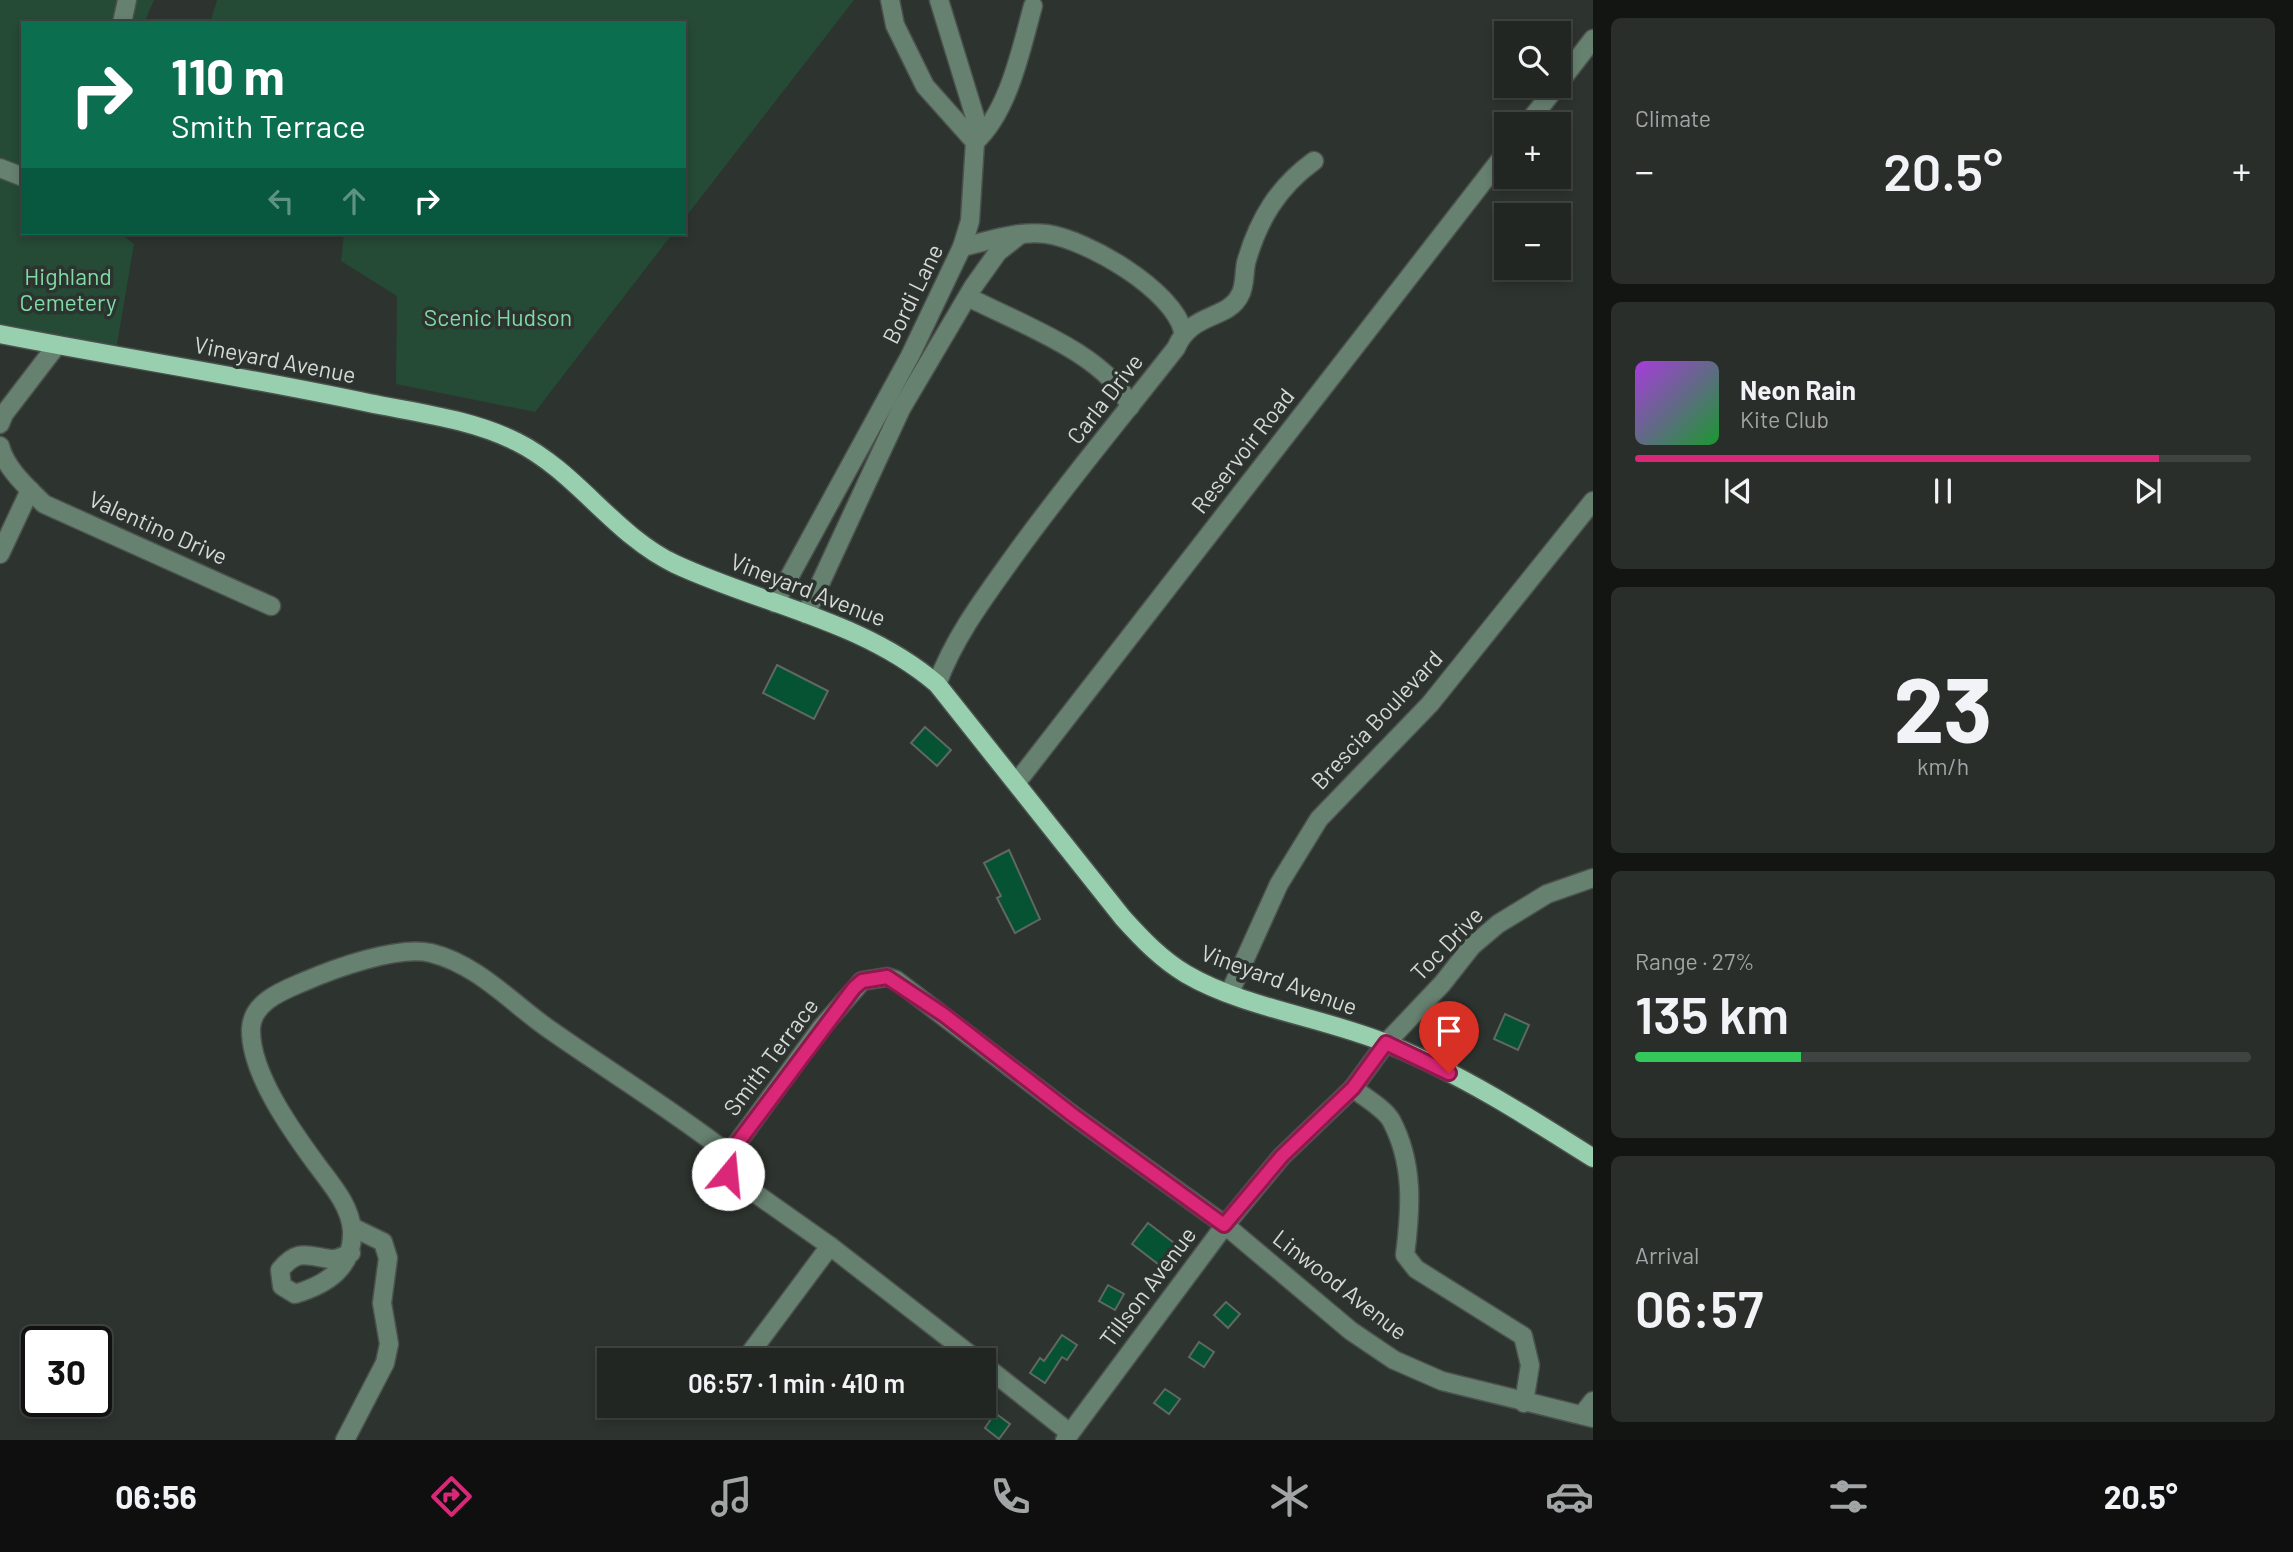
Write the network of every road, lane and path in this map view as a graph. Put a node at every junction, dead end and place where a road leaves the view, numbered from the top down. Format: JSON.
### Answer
{"nodes":[{"id":1,"x":127,"y":0,"type":"edge"},
{"id":2,"x":890,"y":0,"type":"edge"},
{"id":3,"x":939,"y":0,"type":"edge"},
{"id":4,"x":1033,"y":6,"type":"dead end"},
{"id":5,"x":122,"y":21,"type":"edge"},
{"id":6,"x":1593,"y":39,"type":"edge"},
{"id":7,"x":1571,"y":67,"type":"edge"},
{"id":8,"x":1547,"y":98,"type":"edge"},
{"id":9,"x":1536,"y":112,"type":"edge"},
{"id":10,"x":975,"y":142,"type":"junction"},
{"id":11,"x":1314,"y":161,"type":"dead end"},
{"id":12,"x":0,"y":168,"type":"edge"},
{"id":13,"x":1494,"y":168,"type":"edge"},
{"id":14,"x":21,"y":176,"type":"edge"},
{"id":15,"x":1021,"y":234,"type":"junction"},
{"id":16,"x":962,"y":247,"type":"junction"},
{"id":17,"x":968,"y":296,"type":"junction"},
{"id":18,"x":1183,"y":331,"type":"junction"},
{"id":19,"x":0,"y":334,"type":"edge"},
{"id":20,"x":57,"y":345,"type":"junction"},
{"id":21,"x":1130,"y":407,"type":"junction"},
{"id":22,"x":0,"y":425,"type":"edge"},
{"id":23,"x":0,"y":446,"type":"edge"},
{"id":24,"x":30,"y":490,"type":"junction"},
{"id":25,"x":1593,"y":501,"type":"edge"},
{"id":26,"x":1586,"y":525,"type":"edge"},
{"id":27,"x":0,"y":554,"type":"edge"},
{"id":28,"x":775,"y":603,"type":"junction"},
{"id":29,"x":271,"y":606,"type":"dead end"},
{"id":30,"x":806,"y":614,"type":"junction"},
{"id":31,"x":937,"y":684,"type":"junction"},
{"id":32,"x":1017,"y":782,"type":"junction"},
{"id":33,"x":1593,"y":878,"type":"edge"},
{"id":34,"x":1230,"y":992,"type":"junction"},
{"id":35,"x":1386,"y":1043,"type":"junction"},
{"id":36,"x":1353,"y":1088,"type":"junction"},
{"id":37,"x":729,"y":1154,"type":"junction"},
{"id":38,"x":1593,"y":1158,"type":"edge"},
{"id":39,"x":1224,"y":1225,"type":"junction"},
{"id":40,"x":352,"y":1227,"type":"junction"},
{"id":41,"x":830,"y":1246,"type":"junction"},
{"id":42,"x":351,"y":1253,"type":"dead end"},
{"id":43,"x":754,"y":1348,"type":"edge"},
{"id":44,"x":962,"y":1348,"type":"edge"},
{"id":45,"x":996,"y":1375,"type":"edge"},
{"id":46,"x":1524,"y":1403,"type":"junction"},
{"id":47,"x":1589,"y":1412,"type":"edge"},
{"id":48,"x":1068,"y":1437,"type":"edge"},
{"id":49,"x":345,"y":1440,"type":"edge"}],
"edges":[{"from":1,"to":5,"type":"street"},
{"from":2,"to":10,"type":"street"},
{"from":3,"to":10,"type":"street","name":"Bordi Lane"},
{"from":4,"to":10,"type":"street"},
{"from":6,"to":7,"type":"street"},
{"from":8,"to":9,"type":"street"},
{"from":10,"to":16,"type":"street","name":"Bordi Lane"},
{"from":11,"to":18,"type":"street"},
{"from":12,"to":14,"type":"street"},
{"from":13,"to":32,"type":"street","name":"Reservoir Road"},
{"from":15,"to":16,"type":"street"},
{"from":15,"to":17,"type":"street"},
{"from":15,"to":18,"type":"street"},
{"from":16,"to":28,"type":"street","name":"Bordi Lane"},
{"from":17,"to":21,"type":"street"},
{"from":17,"to":30,"type":"street"},
{"from":18,"to":21,"type":"street","name":"Carla Drive"},
{"from":19,"to":20,"type":"main road","name":"Vineyard Avenue"},
{"from":20,"to":22,"type":"street"},
{"from":20,"to":28,"type":"main road","name":"Vineyard Avenue"},
{"from":21,"to":31,"type":"street","name":"Carla Drive"},
{"from":23,"to":24,"type":"street","name":"Valentino Drive"},
{"from":24,"to":27,"type":"street"},
{"from":24,"to":29,"type":"street","name":"Valentino Drive"},
{"from":25,"to":26,"type":"street","name":"Brescia Boulevard"},
{"from":26,"to":34,"type":"street","name":"Brescia Boulevard"},
{"from":28,"to":30,"type":"main road","name":"Vineyard Avenue"},
{"from":30,"to":31,"type":"main road","name":"Vineyard Avenue"},
{"from":31,"to":32,"type":"main road","name":"Vineyard Avenue"},
{"from":32,"to":34,"type":"main road","name":"Vineyard Avenue"},
{"from":33,"to":35,"type":"street","name":"Toc Drive"},
{"from":34,"to":35,"type":"main road","name":"Vineyard Avenue"},
{"from":35,"to":36,"type":"street","name":"Tillson Avenue"},
{"from":35,"to":38,"type":"main road","name":"Vineyard Avenue"},
{"from":36,"to":39,"type":"street","name":"Tillson Avenue"},
{"from":36,"to":46,"type":"street"},
{"from":37,"to":39,"type":"street","name":"Smith Terrace"},
{"from":37,"to":40,"type":"street"},
{"from":37,"to":41,"type":"street"},
{"from":39,"to":46,"type":"street","name":"Linwood Avenue"},
{"from":39,"to":48,"type":"street","name":"Tillson Avenue"},
{"from":40,"to":42,"type":"street"},
{"from":40,"to":49,"type":"street"},
{"from":41,"to":43,"type":"street"},
{"from":41,"to":44,"type":"street"},
{"from":45,"to":48,"type":"street"},
{"from":46,"to":47,"type":"street","name":"Linwood Avenue"}]}
